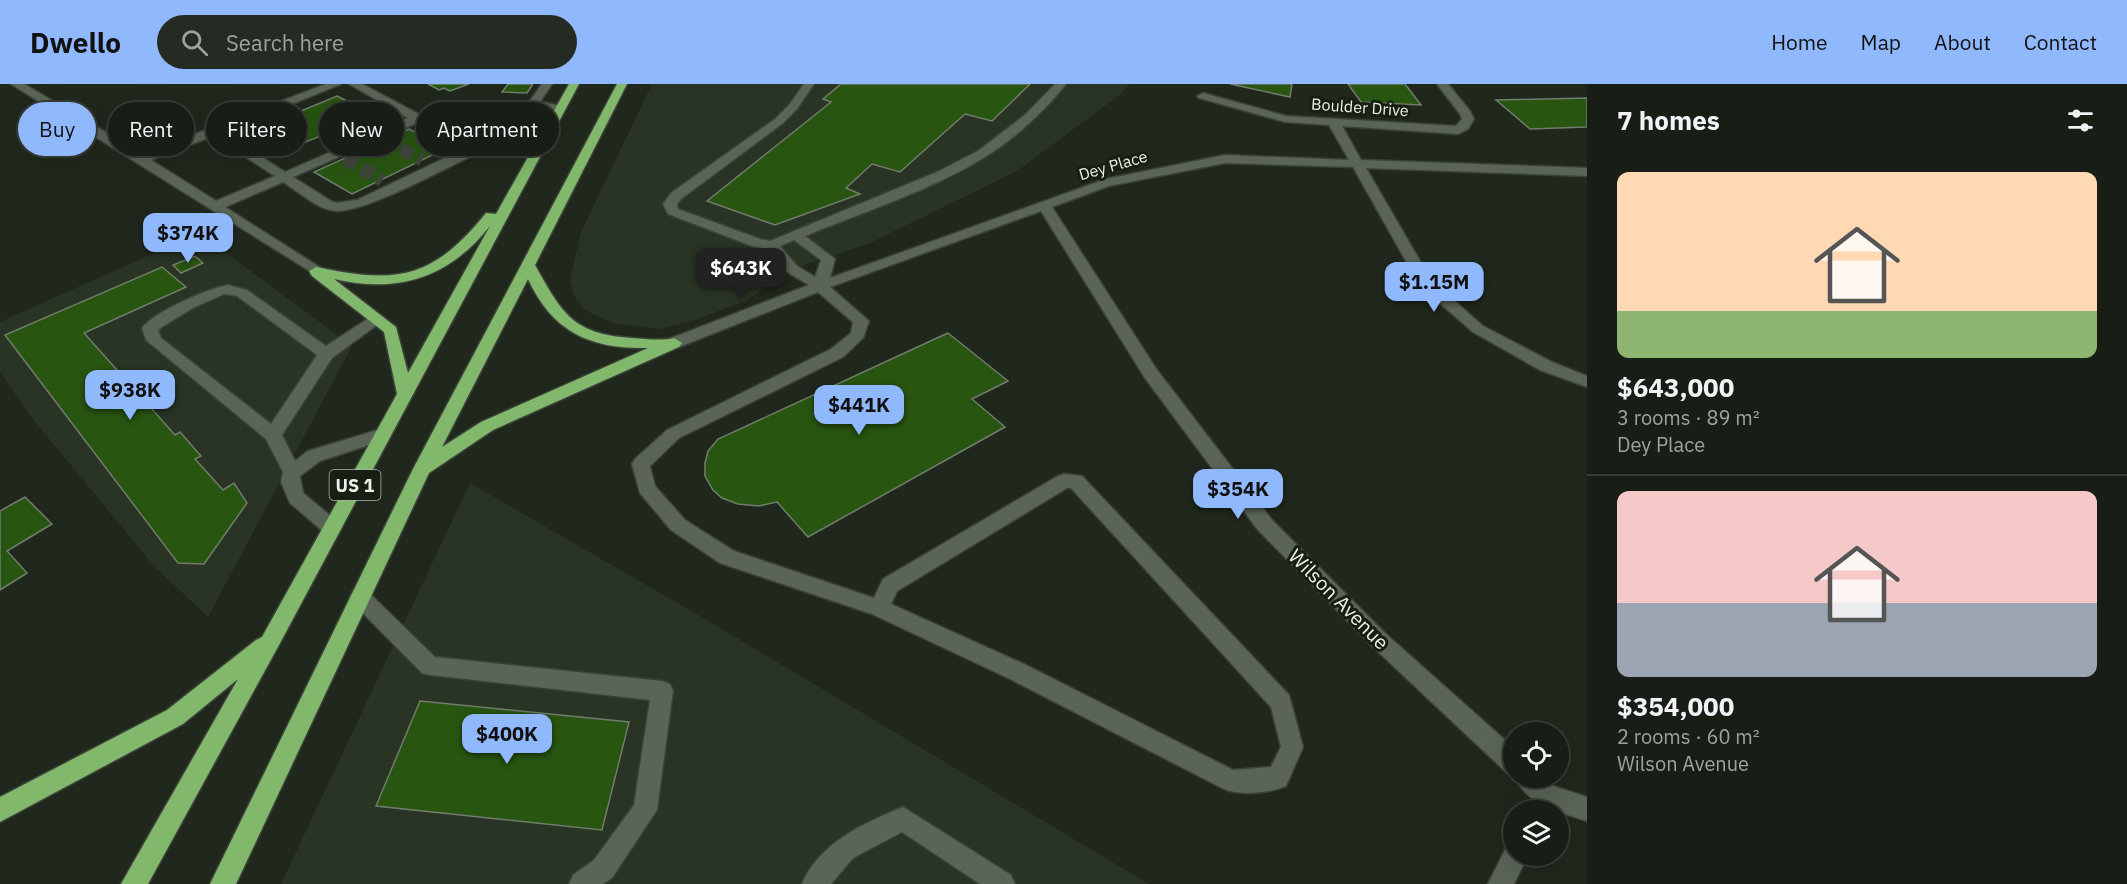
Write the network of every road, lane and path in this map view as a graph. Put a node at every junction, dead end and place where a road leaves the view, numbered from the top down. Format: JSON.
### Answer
{"nodes":[{"id":1,"x":16,"y":84,"type":"edge"},
{"id":2,"x":336,"y":84,"type":"edge"},
{"id":3,"x":354,"y":84,"type":"edge"},
{"id":4,"x":547,"y":84,"type":"edge"},
{"id":5,"x":574,"y":84,"type":"edge"},
{"id":6,"x":622,"y":84,"type":"edge"},
{"id":7,"x":809,"y":84,"type":"edge"},
{"id":8,"x":1061,"y":84,"type":"edge"},
{"id":9,"x":1442,"y":84,"type":"edge"},
{"id":10,"x":1203,"y":96,"type":"dead end"},
{"id":11,"x":289,"y":102,"type":"edge"},
{"id":12,"x":560,"y":108,"type":"joint"},
{"id":13,"x":416,"y":116,"type":"edge"},
{"id":14,"x":416,"y":120,"type":"edge"},
{"id":15,"x":1334,"y":123,"type":"junction"},
{"id":16,"x":206,"y":134,"type":"edge"},
{"id":17,"x":253,"y":156,"type":"edge"},
{"id":18,"x":460,"y":156,"type":"edge"},
{"id":19,"x":534,"y":156,"type":"edge"},
{"id":20,"x":142,"y":159,"type":"junction"},
{"id":21,"x":422,"y":160,"type":"tunnel mouth"},
{"id":22,"x":1355,"y":162,"type":"junction"},
{"id":23,"x":435,"y":168,"type":"junction"},
{"id":24,"x":525,"y":172,"type":"junction"},
{"id":25,"x":1587,"y":172,"type":"edge"},
{"id":26,"x":285,"y":177,"type":"junction"},
{"id":27,"x":382,"y":180,"type":"tunnel mouth"},
{"id":28,"x":394,"y":187,"type":"junction"},
{"id":29,"x":1045,"y":206,"type":"junction"},
{"id":30,"x":214,"y":207,"type":"junction"},
{"id":31,"x":794,"y":234,"type":"junction"},
{"id":32,"x":771,"y":245,"type":"junction"},
{"id":33,"x":528,"y":267,"type":"junction"},
{"id":34,"x":316,"y":272,"type":"junction"},
{"id":35,"x":820,"y":286,"type":"junction"},
{"id":36,"x":376,"y":319,"type":"junction"},
{"id":37,"x":674,"y":343,"type":"junction"},
{"id":38,"x":326,"y":354,"type":"junction"},
{"id":39,"x":1587,"y":382,"type":"edge"},
{"id":40,"x":404,"y":393,"type":"junction"},
{"id":41,"x":273,"y":435,"type":"junction"},
{"id":42,"x":381,"y":435,"type":"junction"},
{"id":43,"x":422,"y":469,"type":"junction"},
{"id":44,"x":292,"y":472,"type":"junction"},
{"id":45,"x":332,"y":528,"type":"junction"},
{"id":46,"x":360,"y":597,"type":"junction"},
{"id":47,"x":879,"y":608,"type":"junction"},
{"id":48,"x":272,"y":639,"type":"junction"},
{"id":49,"x":1503,"y":754,"type":"edge"},
{"id":50,"x":1569,"y":806,"type":"edge"},
{"id":51,"x":1587,"y":809,"type":"edge"},
{"id":52,"x":0,"y":810,"type":"edge"},
{"id":53,"x":1510,"y":866,"type":"edge"},
{"id":54,"x":134,"y":884,"type":"edge"},
{"id":55,"x":223,"y":884,"type":"edge"},
{"id":56,"x":582,"y":884,"type":"edge"},
{"id":57,"x":815,"y":884,"type":"edge"},
{"id":58,"x":1002,"y":884,"type":"edge"},
{"id":59,"x":1501,"y":884,"type":"edge"}],
"edges":[{"from":1,"to":20,"type":"street"},
{"from":2,"to":11,"type":"street"},
{"from":3,"to":13,"type":"street"},
{"from":4,"to":12,"type":"street"},
{"from":5,"to":12,"type":"highway","number":"US 1"},
{"from":6,"to":33,"type":"highway","number":"US 1"},
{"from":7,"to":32,"type":"street"},
{"from":8,"to":31,"type":"street"},
{"from":9,"to":15,"type":"street","name":"Boulder Drive"},
{"from":10,"to":15,"type":"street","name":"Boulder Drive"},
{"from":14,"to":26,"type":"street"},
{"from":15,"to":22,"type":"street"},
{"from":16,"to":20,"type":"street"},
{"from":17,"to":26,"type":"street"},
{"from":18,"to":23,"type":"street"},
{"from":19,"to":24,"type":"highway","number":"US 1"},
{"from":20,"to":30,"type":"street"},
{"from":21,"to":23,"type":"street"},
{"from":22,"to":25,"type":"street","name":"Dey Place"},
{"from":22,"to":29,"type":"street","name":"Dey Place"},
{"from":22,"to":39,"type":"street"},
{"from":23,"to":28,"type":"street"},
{"from":24,"to":34,"type":"highway"},
{"from":24,"to":40,"type":"highway","number":"US 1"},
{"from":26,"to":28,"type":"street"},
{"from":26,"to":30,"type":"street"},
{"from":27,"to":28,"type":"street"},
{"from":29,"to":35,"type":"street","name":"Dey Place"},
{"from":29,"to":49,"type":"street","name":"Wilson Avenue"},
{"from":30,"to":34,"type":"street"},
{"from":31,"to":32,"type":"street"},
{"from":31,"to":35,"type":"street"},
{"from":32,"to":35,"type":"street"},
{"from":33,"to":37,"type":"highway"},
{"from":33,"to":43,"type":"highway","number":"US 1"},
{"from":34,"to":36,"type":"highway"},
{"from":35,"to":37,"type":"street","name":"Dey Place"},
{"from":35,"to":47,"type":"street"},
{"from":36,"to":38,"type":"street"},
{"from":36,"to":40,"type":"highway"},
{"from":37,"to":43,"type":"highway"},
{"from":38,"to":41,"type":"street"},
{"from":38,"to":41,"type":"street"},
{"from":40,"to":42,"type":"highway","number":"US 1"},
{"from":41,"to":44,"type":"street"},
{"from":42,"to":44,"type":"street"},
{"from":42,"to":45,"type":"highway","number":"US 1"},
{"from":43,"to":46,"type":"highway","number":"US 1"},
{"from":44,"to":45,"type":"street"},
{"from":45,"to":48,"type":"highway","number":"US 1"},
{"from":46,"to":55,"type":"highway","number":"US 1"},
{"from":46,"to":56,"type":"street"},
{"from":47,"to":47,"type":"street"},
{"from":48,"to":52,"type":"highway"},
{"from":48,"to":54,"type":"highway","number":"US 1"},
{"from":50,"to":51,"type":"street"},
{"from":53,"to":59,"type":"street"},
{"from":57,"to":58,"type":"street"}]}
